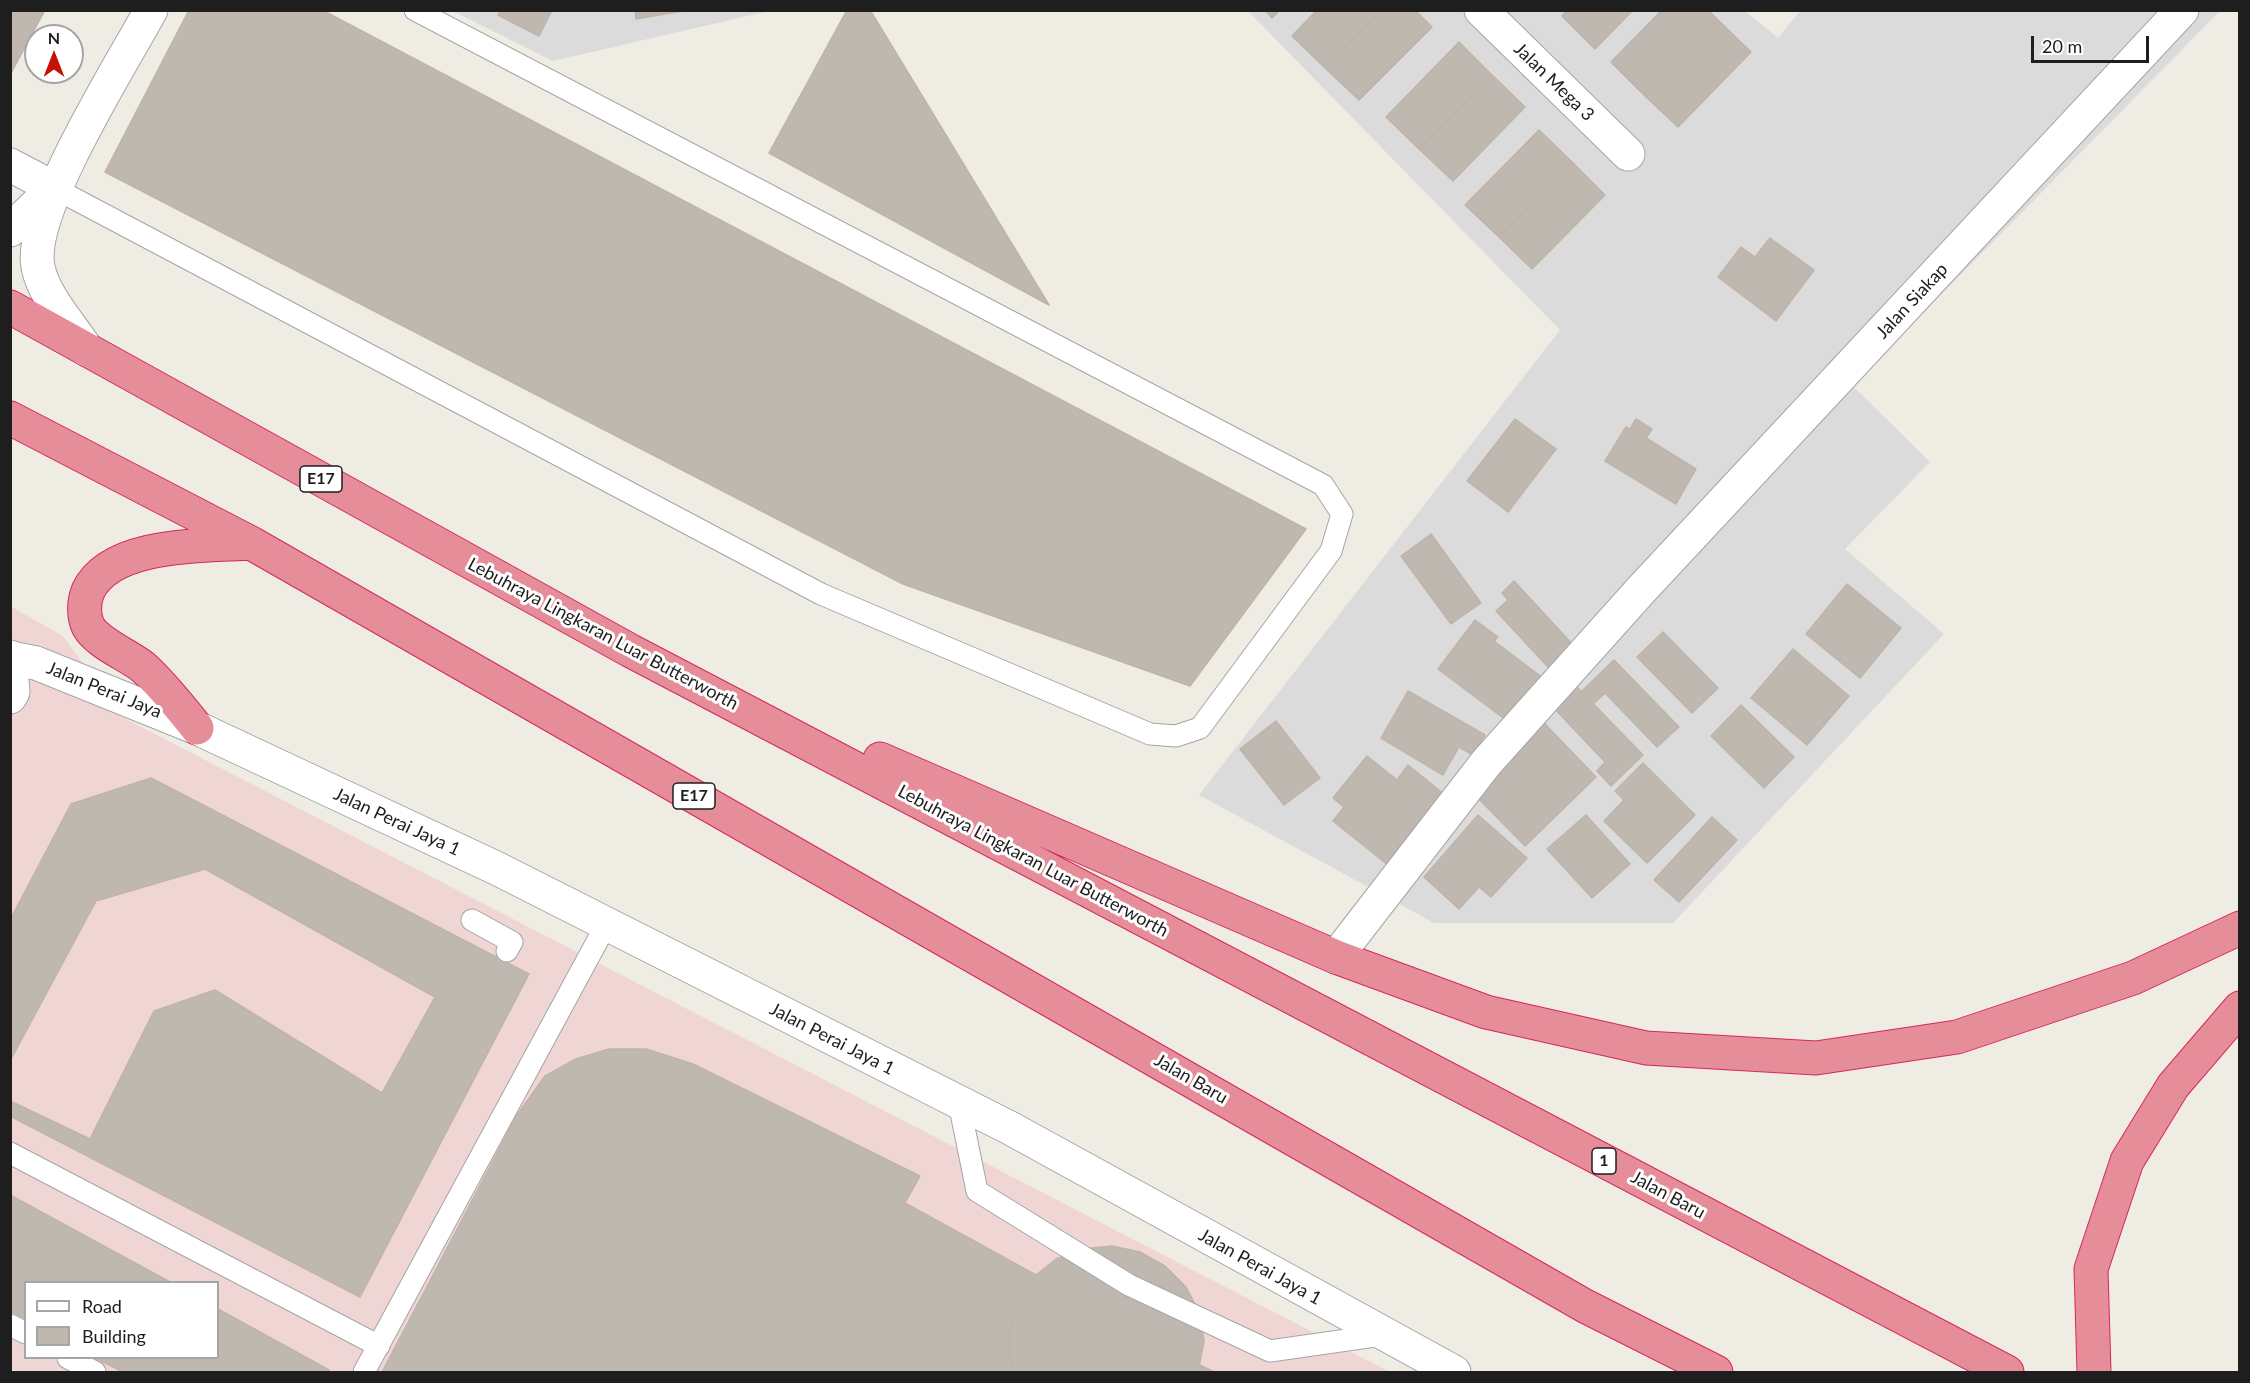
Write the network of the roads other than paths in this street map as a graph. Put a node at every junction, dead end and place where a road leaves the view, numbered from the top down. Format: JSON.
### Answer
{"nodes":[{"id":1,"x":151,"y":10,"type":"edge"},
{"id":2,"x":415,"y":10,"type":"edge"},
{"id":3,"x":1480,"y":10,"type":"edge"},
{"id":4,"x":2182,"y":10,"type":"edge"},
{"id":5,"x":1628,"y":154,"type":"dead end"},
{"id":6,"x":10,"y":165,"type":"edge"},
{"id":7,"x":54,"y":188,"type":"junction"},
{"id":8,"x":10,"y":230,"type":"edge"},
{"id":9,"x":10,"y":308,"type":"edge"},
{"id":10,"x":87,"y":350,"type":"junction"},
{"id":11,"x":10,"y":418,"type":"edge"},
{"id":12,"x":251,"y":543,"type":"junction"},
{"id":13,"x":631,"y":651,"type":"junction"},
{"id":14,"x":11,"y":657,"type":"edge"},
{"id":15,"x":10,"y":697,"type":"edge"},
{"id":16,"x":197,"y":728,"type":"junction"},
{"id":17,"x":472,"y":920,"type":"dead end"},
{"id":18,"x":606,"y":925,"type":"junction"},
{"id":19,"x":2240,"y":928,"type":"edge"},
{"id":20,"x":1202,"y":950,"type":"joint"},
{"id":21,"x":507,"y":951,"type":"dead end"},
{"id":22,"x":1336,"y":957,"type":"junction"},
{"id":23,"x":2240,"y":1008,"type":"edge"},
{"id":24,"x":959,"y":1103,"type":"junction"},
{"id":25,"x":10,"y":1153,"type":"edge"},
{"id":26,"x":1586,"y":1306,"type":"junction"},
{"id":27,"x":10,"y":1325,"type":"edge"},
{"id":28,"x":24,"y":1332,"type":"edge"},
{"id":29,"x":1382,"y":1335,"type":"junction"},
{"id":30,"x":379,"y":1346,"type":"junction"},
{"id":31,"x":70,"y":1359,"type":"edge"},
{"id":32,"x":94,"y":1372,"type":"edge"},
{"id":33,"x":364,"y":1372,"type":"edge"},
{"id":34,"x":1454,"y":1372,"type":"edge"},
{"id":35,"x":1688,"y":1372,"type":"edge"},
{"id":36,"x":1716,"y":1372,"type":"edge"},
{"id":37,"x":2007,"y":1372,"type":"edge"},
{"id":38,"x":2094,"y":1372,"type":"edge"}],
"edges":[{"from":1,"to":7,"type":"street"},
{"from":2,"to":7,"type":"lane"},
{"from":3,"to":5,"type":"street","name":"Jalan Mega 3"},
{"from":4,"to":22,"type":"street","name":"Jalan Siakap"},
{"from":6,"to":7,"type":"street"},
{"from":7,"to":8,"type":"street"},
{"from":7,"to":10,"type":"street"},
{"from":9,"to":10,"type":"highway","name":"Lebuhraya Lingkaran Luar Butterworth","number":"E17"},
{"from":10,"to":13,"type":"highway","name":"Lebuhraya Lingkaran Luar Butterworth","number":"E17"},
{"from":11,"to":12,"type":"highway","number":"E17"},
{"from":12,"to":16,"type":"highway"},
{"from":12,"to":26,"type":"highway","name":"Jalan Baru","number":"E17"},
{"from":13,"to":20,"type":"highway","name":"Lebuhraya Lingkaran Luar Butterworth","number":"E17"},
{"from":13,"to":22,"type":"highway"},
{"from":14,"to":15,"type":"street"},
{"from":14,"to":16,"type":"street","name":"Jalan Perai Jaya"},
{"from":16,"to":18,"type":"street","name":"Jalan Perai Jaya 1"},
{"from":17,"to":21,"type":"lane"},
{"from":18,"to":24,"type":"street","name":"Jalan Perai Jaya 1"},
{"from":18,"to":30,"type":"lane"},
{"from":19,"to":22,"type":"highway"},
{"from":20,"to":37,"type":"highway","name":"Jalan Baru","number":"1"},
{"from":23,"to":38,"type":"highway"},
{"from":24,"to":29,"type":"street","name":"Jalan Perai Jaya 1"},
{"from":24,"to":29,"type":"lane"},
{"from":25,"to":30,"type":"lane"},
{"from":26,"to":35,"type":"highway"},
{"from":26,"to":36,"type":"highway","name":"Jalan Baru"},
{"from":27,"to":28,"type":"lane"},
{"from":29,"to":34,"type":"street","name":"Jalan Perai Jaya 1"},
{"from":30,"to":33,"type":"lane"},
{"from":31,"to":32,"type":"lane"}]}
